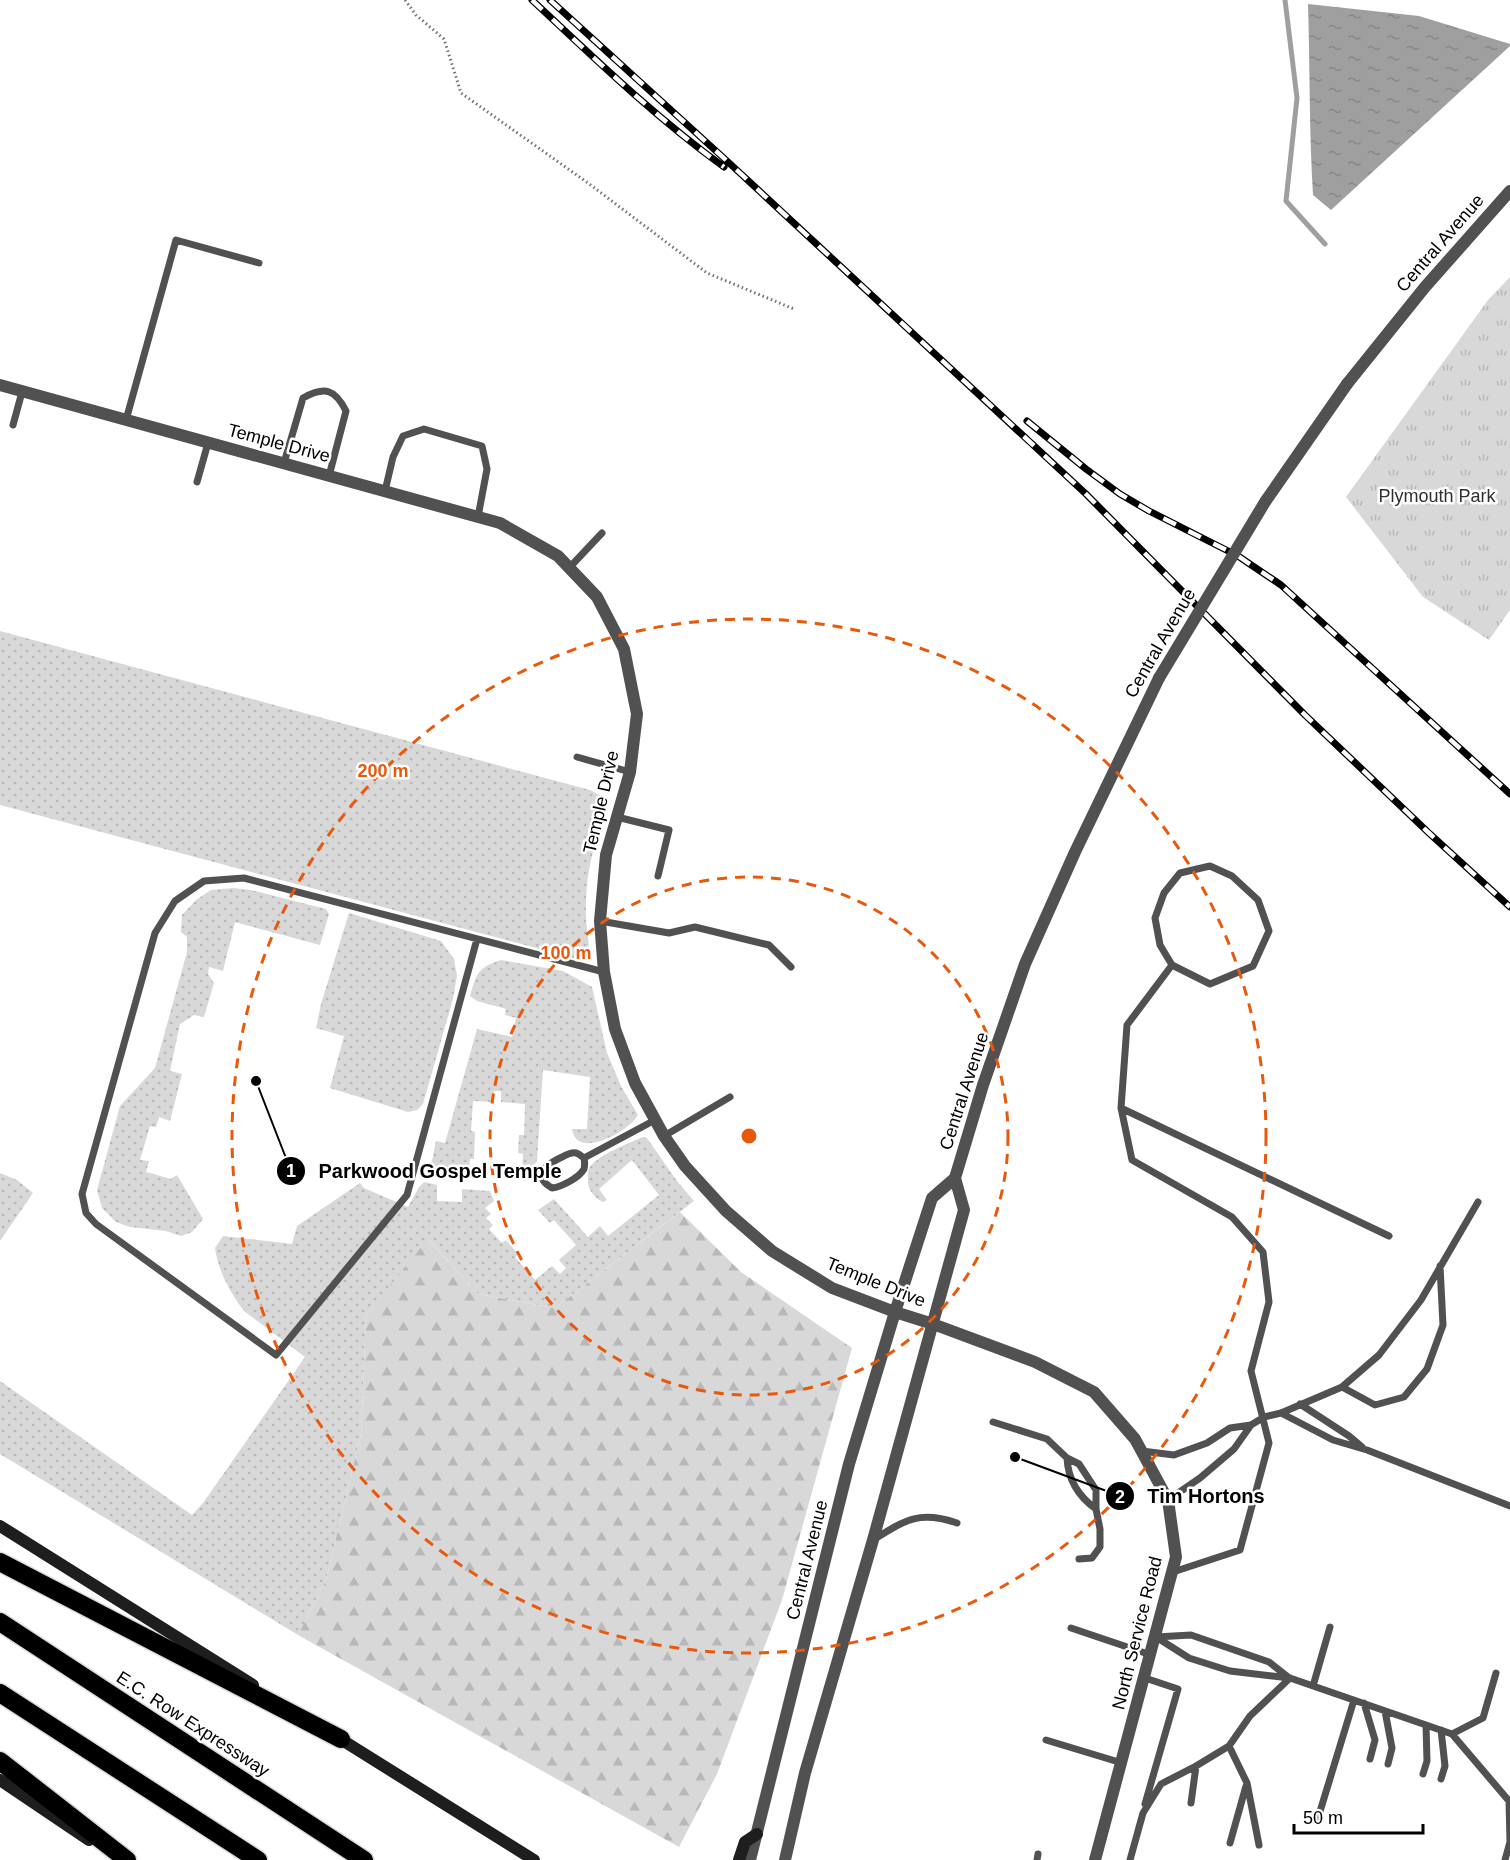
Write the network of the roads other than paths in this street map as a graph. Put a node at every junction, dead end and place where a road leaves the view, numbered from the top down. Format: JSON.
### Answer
{"nodes":[{"id":1,"x":1510,"y":190,"type":"edge"},
{"id":2,"x":259,"y":263,"type":"dead end"},
{"id":3,"x":0,"y":386,"type":"edge"},
{"id":4,"x":22,"y":392,"type":"junction"},
{"id":5,"x":126,"y":420,"type":"junction"},
{"id":6,"x":13,"y":425,"type":"dead end"},
{"id":7,"x":208,"y":443,"type":"junction"},
{"id":8,"x":284,"y":463,"type":"junction"},
{"id":9,"x":329,"y":476,"type":"junction"},
{"id":10,"x":197,"y":482,"type":"dead end"},
{"id":11,"x":385,"y":491,"type":"junction"},
{"id":12,"x":478,"y":517,"type":"junction"},
{"id":13,"x":602,"y":533,"type":"dead end"},
{"id":14,"x":569,"y":568,"type":"junction"},
{"id":15,"x":577,"y":757,"type":"dead end"},
{"id":16,"x":630,"y":772,"type":"junction"},
{"id":17,"x":617,"y":817,"type":"junction"},
{"id":18,"x":658,"y":876,"type":"dead end"},
{"id":19,"x":600,"y":921,"type":"junction"},
{"id":20,"x":477,"y":939,"type":"junction"},
{"id":21,"x":1172,"y":965,"type":"junction"},
{"id":22,"x":791,"y":968,"type":"dead end"},
{"id":23,"x":604,"y":972,"type":"junction"},
{"id":24,"x":730,"y":1097,"type":"dead end"},
{"id":25,"x":1121,"y":1108,"type":"junction"},
{"id":26,"x":655,"y":1120,"type":"junction"},
{"id":27,"x":664,"y":1136,"type":"junction"},
{"id":28,"x":584,"y":1158,"type":"junction"},
{"id":29,"x":955,"y":1178,"type":"junction"},
{"id":30,"x":1478,"y":1202,"type":"dead end"},
{"id":31,"x":1389,"y":1236,"type":"dead end"},
{"id":32,"x":1440,"y":1266,"type":"junction"},
{"id":33,"x":895,"y":1312,"type":"junction"},
{"id":34,"x":933,"y":1324,"type":"junction"},
{"id":35,"x":1342,"y":1387,"type":"junction"},
{"id":36,"x":1300,"y":1404,"type":"junction"},
{"id":37,"x":1281,"y":1413,"type":"junction"},
{"id":38,"x":1264,"y":1418,"type":"junction"},
{"id":39,"x":993,"y":1422,"type":"dead end"},
{"id":40,"x":1251,"y":1425,"type":"junction"},
{"id":41,"x":1367,"y":1450,"type":"junction"},
{"id":42,"x":1142,"y":1451,"type":"junction"},
{"id":43,"x":1067,"y":1458,"type":"junction"},
{"id":44,"x":1168,"y":1500,"type":"junction"},
{"id":45,"x":1510,"y":1506,"type":"edge"},
{"id":46,"x":1096,"y":1509,"type":"junction"},
{"id":47,"x":957,"y":1523,"type":"dead end"},
{"id":48,"x":0,"y":1526,"type":"edge"},
{"id":49,"x":873,"y":1540,"type":"junction"},
{"id":50,"x":1079,"y":1559,"type":"dead end"},
{"id":51,"x":0,"y":1562,"type":"edge"},
{"id":52,"x":1173,"y":1572,"type":"junction"},
{"id":53,"x":0,"y":1622,"type":"edge"},
{"id":54,"x":1330,"y":1627,"type":"dead end"},
{"id":55,"x":1071,"y":1628,"type":"dead end"},
{"id":56,"x":1156,"y":1637,"type":"junction"},
{"id":57,"x":1151,"y":1655,"type":"junction"},
{"id":58,"x":1496,"y":1673,"type":"dead end"},
{"id":59,"x":1145,"y":1678,"type":"junction"},
{"id":60,"x":1290,"y":1678,"type":"junction"},
{"id":61,"x":1313,"y":1686,"type":"junction"},
{"id":62,"x":0,"y":1693,"type":"edge"},
{"id":63,"x":1354,"y":1700,"type":"junction"},
{"id":64,"x":1364,"y":1704,"type":"junction"},
{"id":65,"x":1385,"y":1711,"type":"junction"},
{"id":66,"x":1426,"y":1725,"type":"junction"},
{"id":67,"x":1441,"y":1730,"type":"junction"},
{"id":68,"x":1452,"y":1734,"type":"junction"},
{"id":69,"x":341,"y":1739,"type":"junction"},
{"id":70,"x":1046,"y":1740,"type":"dead end"},
{"id":71,"x":1229,"y":1746,"type":"junction"},
{"id":72,"x":1370,"y":1760,"type":"dead end"},
{"id":73,"x":0,"y":1761,"type":"edge"},
{"id":74,"x":1122,"y":1763,"type":"junction"},
{"id":75,"x":1388,"y":1764,"type":"dead end"},
{"id":76,"x":1196,"y":1766,"type":"junction"},
{"id":77,"x":1423,"y":1774,"type":"dead end"},
{"id":78,"x":1441,"y":1779,"type":"dead end"},
{"id":79,"x":0,"y":1780,"type":"edge"},
{"id":80,"x":1247,"y":1784,"type":"junction"},
{"id":81,"x":1191,"y":1803,"type":"dead end"},
{"id":82,"x":1143,"y":1813,"type":"junction"},
{"id":83,"x":1318,"y":1818,"type":"dead end"},
{"id":84,"x":757,"y":1834,"type":"junction"},
{"id":85,"x":1230,"y":1843,"type":"dead end"},
{"id":86,"x":1259,"y":1845,"type":"dead end"},
{"id":87,"x":118,"y":1860,"type":"edge"},
{"id":88,"x":127,"y":1860,"type":"edge"},
{"id":89,"x":258,"y":1860,"type":"edge"},
{"id":90,"x":364,"y":1860,"type":"edge"},
{"id":91,"x":534,"y":1860,"type":"edge"},
{"id":92,"x":739,"y":1860,"type":"edge"},
{"id":93,"x":750,"y":1860,"type":"edge"},
{"id":94,"x":784,"y":1860,"type":"edge"},
{"id":95,"x":1095,"y":1860,"type":"edge"},
{"id":96,"x":1130,"y":1860,"type":"edge"},
{"id":97,"x":1505,"y":1860,"type":"edge"}],
"edges":[{"from":1,"to":29,"type":"street","name":"Central Avenue","bridge":true},
{"from":2,"to":5,"type":"lane"},
{"from":3,"to":4,"type":"street","name":"Temple Drive"},
{"from":4,"to":5,"type":"street","name":"Temple Drive"},
{"from":4,"to":6,"type":"lane"},
{"from":5,"to":7,"type":"street","name":"Temple Drive"},
{"from":7,"to":8,"type":"street","name":"Temple Drive"},
{"from":7,"to":10,"type":"lane"},
{"from":8,"to":9,"type":"street","name":"Temple Drive"},
{"from":8,"to":9,"type":"lane"},
{"from":9,"to":11,"type":"street","name":"Temple Drive"},
{"from":11,"to":12,"type":"street","name":"Temple Drive"},
{"from":11,"to":12,"type":"lane"},
{"from":12,"to":14,"type":"street","name":"Temple Drive"},
{"from":13,"to":14,"type":"lane"},
{"from":14,"to":16,"type":"street","name":"Temple Drive"},
{"from":15,"to":16,"type":"lane"},
{"from":16,"to":17,"type":"street","name":"Temple Drive"},
{"from":17,"to":18,"type":"lane"},
{"from":17,"to":19,"type":"street","name":"Temple Drive"},
{"from":19,"to":22,"type":"lane"},
{"from":19,"to":23,"type":"street","name":"Temple Drive"},
{"from":20,"to":20,"type":"lane"},
{"from":20,"to":23,"type":"lane"},
{"from":21,"to":21,"type":"lane"},
{"from":21,"to":25,"type":"lane"},
{"from":23,"to":26,"type":"street","name":"Temple Drive"},
{"from":24,"to":27,"type":"lane"},
{"from":25,"to":31,"type":"lane"},
{"from":25,"to":38,"type":"lane"},
{"from":26,"to":27,"type":"street","name":"Temple Drive"},
{"from":26,"to":28,"type":"lane"},
{"from":27,"to":33,"type":"street","name":"Temple Drive"},
{"from":28,"to":28,"type":"lane"},
{"from":29,"to":33,"type":"street","name":"Central Avenue"},
{"from":29,"to":34,"type":"street","name":"Central Avenue"},
{"from":30,"to":32,"type":"lane"},
{"from":32,"to":35,"type":"lane"},
{"from":32,"to":35,"type":"lane"},
{"from":33,"to":34,"type":"street","name":"Temple Drive"},
{"from":33,"to":84,"type":"street","name":"Central Avenue"},
{"from":34,"to":42,"type":"street","name":"North Service Road"},
{"from":34,"to":49,"type":"street","name":"Central Avenue"},
{"from":35,"to":36,"type":"lane"},
{"from":36,"to":37,"type":"lane"},
{"from":36,"to":41,"type":"lane"},
{"from":37,"to":38,"type":"lane"},
{"from":37,"to":41,"type":"lane"},
{"from":38,"to":40,"type":"lane"},
{"from":38,"to":52,"type":"lane"},
{"from":39,"to":43,"type":"lane"},
{"from":40,"to":42,"type":"lane"},
{"from":40,"to":44,"type":"lane"},
{"from":41,"to":45,"type":"lane"},
{"from":42,"to":44,"type":"street","name":"North Service Road"},
{"from":43,"to":46,"type":"lane"},
{"from":43,"to":46,"type":"lane"},
{"from":44,"to":52,"type":"street","name":"North Service Road"},
{"from":46,"to":50,"type":"lane"},
{"from":47,"to":49,"type":"lane"},
{"from":48,"to":69,"type":"main road"},
{"from":49,"to":94,"type":"street","name":"Central Avenue"},
{"from":51,"to":69,"type":"highway"},
{"from":52,"to":56,"type":"street","name":"North Service Road"},
{"from":53,"to":90,"type":"highway","name":"E.C. Row Expressway"},
{"from":54,"to":61,"type":"lane"},
{"from":55,"to":57,"type":"lane"},
{"from":56,"to":57,"type":"street","name":"North Service Road"},
{"from":56,"to":60,"type":"lane"},
{"from":56,"to":60,"type":"lane"},
{"from":57,"to":59,"type":"street","name":"North Service Road"},
{"from":58,"to":68,"type":"lane"},
{"from":59,"to":74,"type":"street","name":"North Service Road"},
{"from":59,"to":82,"type":"lane"},
{"from":60,"to":61,"type":"lane"},
{"from":60,"to":71,"type":"lane"},
{"from":61,"to":63,"type":"lane"},
{"from":62,"to":89,"type":"highway"},
{"from":63,"to":64,"type":"lane"},
{"from":63,"to":83,"type":"lane"},
{"from":64,"to":65,"type":"lane"},
{"from":64,"to":72,"type":"lane"},
{"from":65,"to":66,"type":"lane"},
{"from":65,"to":75,"type":"lane"},
{"from":66,"to":67,"type":"lane"},
{"from":66,"to":77,"type":"lane"},
{"from":67,"to":68,"type":"lane"},
{"from":67,"to":78,"type":"lane"},
{"from":68,"to":97,"type":"lane"},
{"from":69,"to":91,"type":"main road"},
{"from":70,"to":74,"type":"lane"},
{"from":71,"to":76,"type":"lane"},
{"from":71,"to":80,"type":"lane"},
{"from":73,"to":88,"type":"highway"},
{"from":74,"to":95,"type":"street","name":"North Service Road"},
{"from":76,"to":81,"type":"lane"},
{"from":76,"to":82,"type":"lane"},
{"from":79,"to":87,"type":"main road"},
{"from":80,"to":85,"type":"lane"},
{"from":80,"to":86,"type":"lane"},
{"from":82,"to":96,"type":"lane"},
{"from":84,"to":92,"type":"main road"},
{"from":84,"to":93,"type":"street","name":"Central Avenue"}]}
